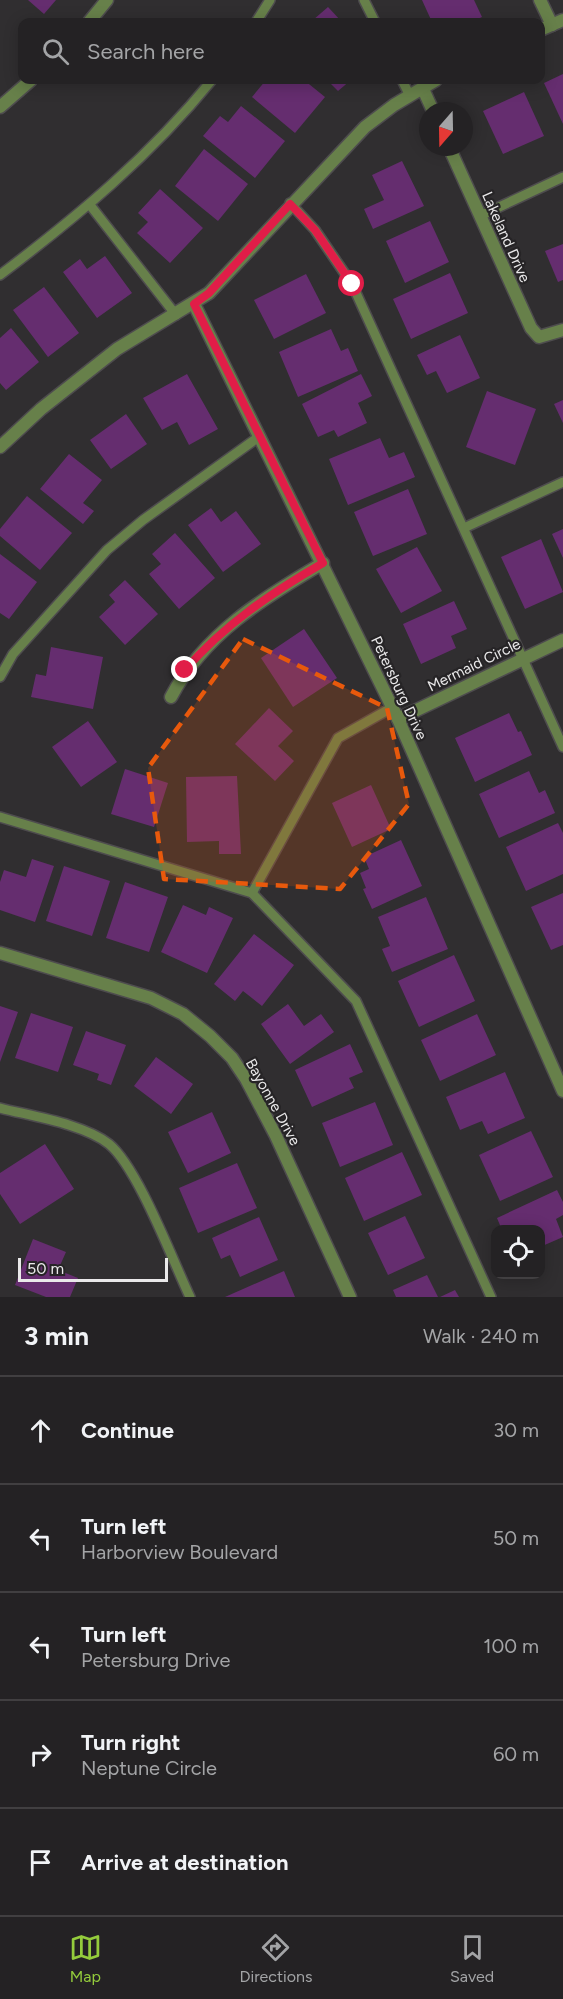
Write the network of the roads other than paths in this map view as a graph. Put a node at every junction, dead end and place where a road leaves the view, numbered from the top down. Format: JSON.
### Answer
{"nodes":[{"id":1,"x":107,"y":0,"type":"edge"},
{"id":2,"x":270,"y":0,"type":"edge"},
{"id":3,"x":364,"y":0,"type":"edge"},
{"id":4,"x":540,"y":0,"type":"edge"},
{"id":5,"x":91,"y":18,"type":"edge"},
{"id":6,"x":259,"y":18,"type":"edge"},
{"id":7,"x":373,"y":18,"type":"edge"},
{"id":8,"x":552,"y":25,"type":"edge"},
{"id":9,"x":26,"y":84,"type":"edge"},
{"id":10,"x":208,"y":84,"type":"edge"},
{"id":11,"x":404,"y":84,"type":"edge"},
{"id":12,"x":430,"y":84,"type":"edge"},
{"id":13,"x":423,"y":89,"type":"junction"},
{"id":14,"x":410,"y":96,"type":"junction"},
{"id":15,"x":428,"y":102,"type":"edge"},
{"id":16,"x":0,"y":106,"type":"edge"},
{"id":17,"x":453,"y":156,"type":"edge"},
{"id":18,"x":563,"y":177,"type":"edge"},
{"id":19,"x":290,"y":204,"type":"junction"},
{"id":20,"x":90,"y":205,"type":"junction"},
{"id":21,"x":480,"y":216,"type":"junction"},
{"id":22,"x":0,"y":275,"type":"edge"},
{"id":23,"x":194,"y":304,"type":"junction"},
{"id":24,"x":176,"y":315,"type":"junction"},
{"id":25,"x":563,"y":330,"type":"edge"},
{"id":26,"x":260,"y":436,"type":"junction"},
{"id":27,"x":0,"y":447,"type":"edge"},
{"id":28,"x":563,"y":482,"type":"edge"},
{"id":29,"x":464,"y":528,"type":"junction"},
{"id":30,"x":323,"y":563,"type":"junction"},
{"id":31,"x":563,"y":640,"type":"edge"},
{"id":32,"x":522,"y":659,"type":"junction"},
{"id":33,"x":0,"y":676,"type":"edge"},
{"id":34,"x":171,"y":697,"type":"dead end"},
{"id":35,"x":396,"y":713,"type":"junction"},
{"id":36,"x":563,"y":747,"type":"edge"},
{"id":37,"x":0,"y":817,"type":"edge"},
{"id":38,"x":252,"y":893,"type":"junction"},
{"id":39,"x":0,"y":953,"type":"edge"},
{"id":40,"x":563,"y":1091,"type":"edge"},
{"id":41,"x":0,"y":1108,"type":"edge"},
{"id":42,"x":190,"y":1297,"type":"edge"},
{"id":43,"x":350,"y":1297,"type":"edge"},
{"id":44,"x":491,"y":1297,"type":"edge"}],
"edges":[{"from":1,"to":5,"type":"street"},
{"from":2,"to":6,"type":"lane"},
{"from":3,"to":7,"type":"lane"},
{"from":4,"to":8,"type":"street"},
{"from":9,"to":16,"type":"street"},
{"from":10,"to":20,"type":"lane"},
{"from":11,"to":14,"type":"lane"},
{"from":12,"to":13,"type":"street"},
{"from":13,"to":14,"type":"street"},
{"from":13,"to":15,"type":"street"},
{"from":14,"to":19,"type":"street"},
{"from":17,"to":21,"type":"street","name":"Lakeland Drive"},
{"from":18,"to":21,"type":"lane"},
{"from":19,"to":23,"type":"street"},
{"from":19,"to":29,"type":"lane"},
{"from":20,"to":22,"type":"lane"},
{"from":20,"to":24,"type":"lane"},
{"from":21,"to":25,"type":"street","name":"Lakeland Drive"},
{"from":23,"to":24,"type":"street"},
{"from":23,"to":26,"type":"street","name":"Petersburg Drive"},
{"from":24,"to":27,"type":"street"},
{"from":26,"to":30,"type":"street","name":"Petersburg Drive"},
{"from":26,"to":33,"type":"lane"},
{"from":28,"to":29,"type":"lane"},
{"from":29,"to":32,"type":"lane"},
{"from":30,"to":34,"type":"street"},
{"from":30,"to":35,"type":"street","name":"Petersburg Drive"},
{"from":31,"to":32,"type":"street","name":"Mermaid Circle"},
{"from":32,"to":35,"type":"street","name":"Mermaid Circle"},
{"from":32,"to":36,"type":"lane"},
{"from":35,"to":38,"type":"lane"},
{"from":35,"to":40,"type":"street","name":"Petersburg Drive"},
{"from":37,"to":38,"type":"lane"},
{"from":38,"to":44,"type":"lane"},
{"from":39,"to":43,"type":"street","name":"Bayonne Drive"},
{"from":41,"to":42,"type":"lane"}]}
